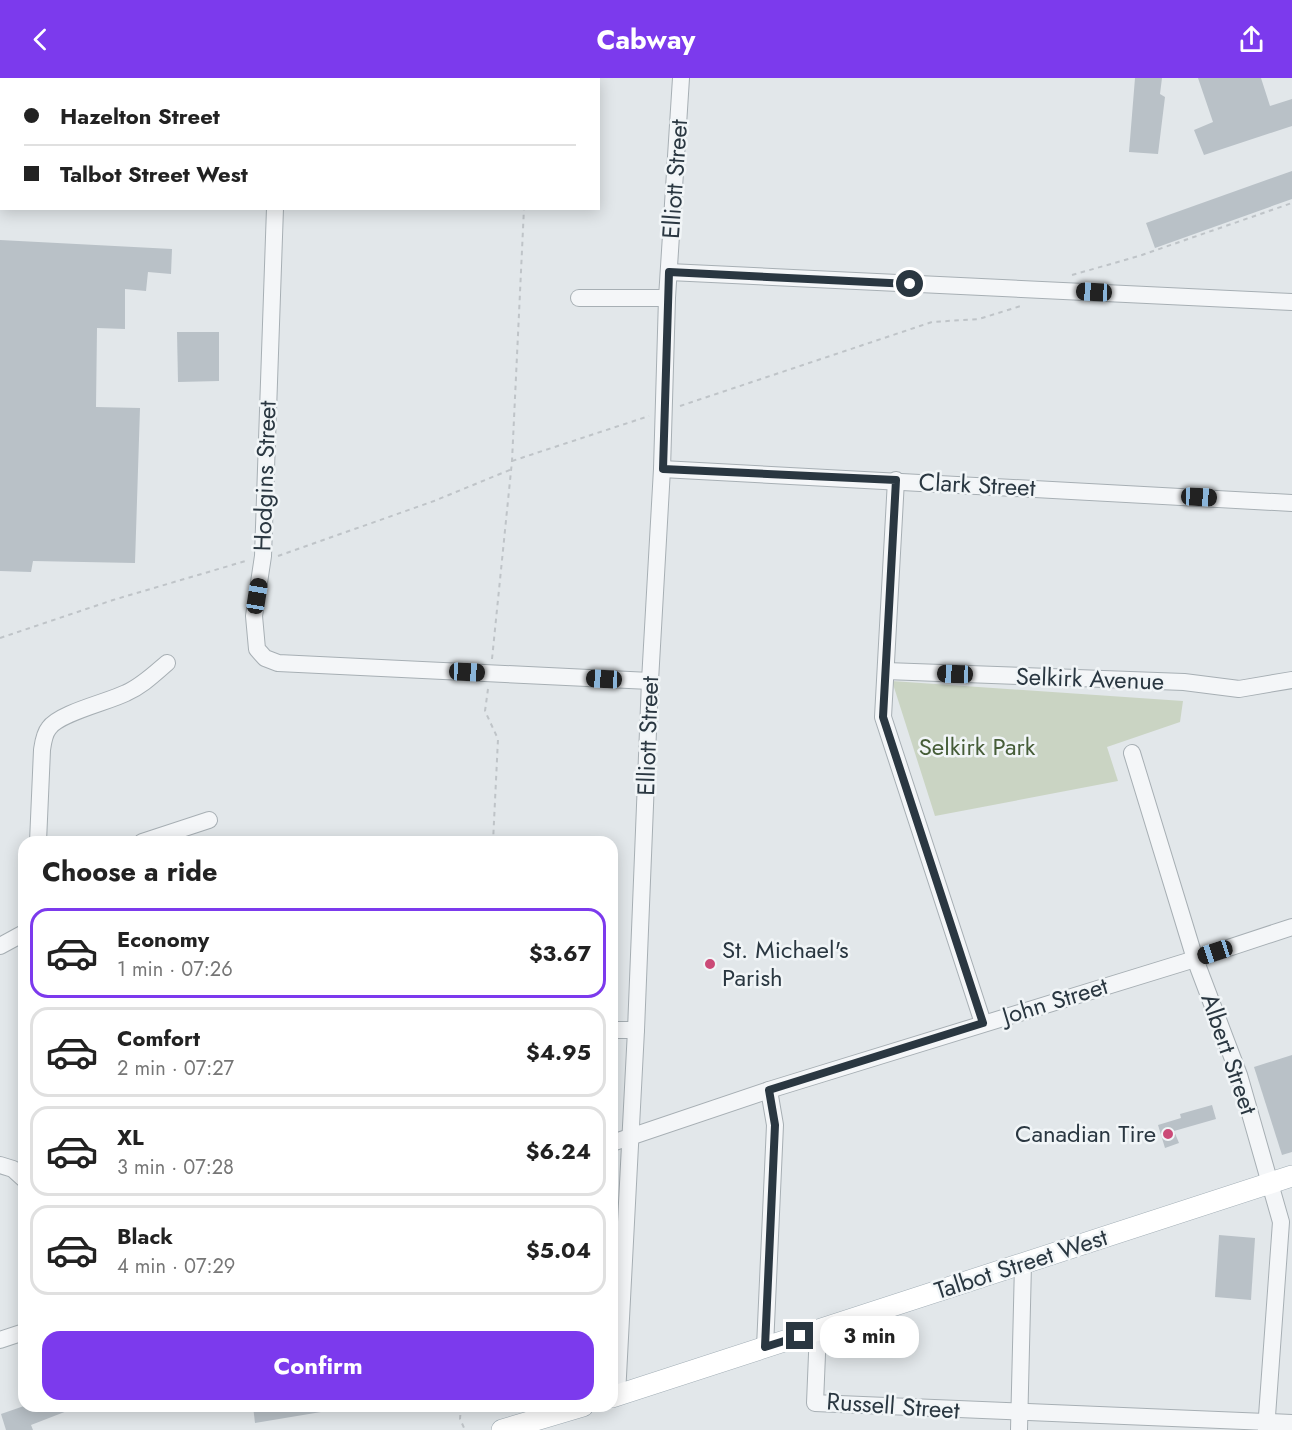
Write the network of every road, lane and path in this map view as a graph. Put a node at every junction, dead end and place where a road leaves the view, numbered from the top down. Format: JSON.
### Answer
{"nodes":[{"id":1,"x":681,"y":78,"type":"edge"},
{"id":2,"x":1292,"y":203,"type":"edge"},
{"id":3,"x":275,"y":210,"type":"edge"},
{"id":4,"x":524,"y":210,"type":"edge"},
{"id":5,"x":669,"y":272,"type":"junction"},
{"id":6,"x":1066,"y":277,"type":"dead end"},
{"id":7,"x":1044,"y":289,"type":"junction"},
{"id":8,"x":579,"y":298,"type":"dead end"},
{"id":9,"x":667,"y":298,"type":"junction"},
{"id":10,"x":1292,"y":302,"type":"edge"},
{"id":11,"x":663,"y":411,"type":"junction"},
{"id":12,"x":512,"y":461,"type":"junction"},
{"id":13,"x":663,"y":469,"type":"junction"},
{"id":14,"x":896,"y":480,"type":"junction"},
{"id":15,"x":1292,"y":502,"type":"edge"},
{"id":16,"x":167,"y":663,"type":"dead end"},
{"id":17,"x":886,"y":671,"type":"junction"},
{"id":18,"x":491,"y":673,"type":"junction"},
{"id":19,"x":1292,"y":680,"type":"edge"},
{"id":20,"x":650,"y":681,"type":"junction"},
{"id":21,"x":1132,"y":753,"type":"dead end"},
{"id":22,"x":209,"y":820,"type":"dead end"},
{"id":23,"x":38,"y":836,"type":"edge"},
{"id":24,"x":160,"y":836,"type":"edge"},
{"id":25,"x":493,"y":836,"type":"edge"},
{"id":26,"x":1292,"y":927,"type":"edge"},
{"id":27,"x":18,"y":936,"type":"edge"},
{"id":28,"x":0,"y":946,"type":"edge"},
{"id":29,"x":1195,"y":959,"type":"junction"},
{"id":30,"x":983,"y":1023,"type":"junction"},
{"id":31,"x":618,"y":1030,"type":"edge"},
{"id":32,"x":636,"y":1030,"type":"junction"},
{"id":33,"x":769,"y":1090,"type":"junction"},
{"id":34,"x":630,"y":1138,"type":"junction"},
{"id":35,"x":618,"y":1141,"type":"edge"},
{"id":36,"x":1292,"y":1176,"type":"edge"},
{"id":37,"x":1270,"y":1183,"type":"junction"},
{"id":38,"x":1286,"y":1222,"type":"edge"},
{"id":39,"x":1023,"y":1264,"type":"junction"},
{"id":40,"x":818,"y":1330,"type":"junction"},
{"id":41,"x":18,"y":1334,"type":"edge"},
{"id":42,"x":0,"y":1340,"type":"edge"},
{"id":43,"x":618,"y":1344,"type":"edge"},
{"id":44,"x":765,"y":1347,"type":"junction"},
{"id":45,"x":618,"y":1395,"type":"edge"},
{"id":46,"x":461,"y":1412,"type":"edge"},
{"id":47,"x":563,"y":1412,"type":"edge"},
{"id":48,"x":1020,"y":1413,"type":"junction"},
{"id":49,"x":1292,"y":1423,"type":"edge"},
{"id":50,"x":1267,"y":1426,"type":"edge"},
{"id":51,"x":506,"y":1429,"type":"edge"},
{"id":52,"x":465,"y":1430,"type":"edge"},
{"id":53,"x":1019,"y":1430,"type":"edge"}],
"edges":[{"from":1,"to":5,"type":"street","name":"Elliott Street"},
{"from":2,"to":6,"type":"path"},
{"from":3,"to":18,"type":"street","name":"Hodgins Street"},
{"from":4,"to":12,"type":"path"},
{"from":5,"to":7,"type":"street"},
{"from":5,"to":9,"type":"street","name":"Elliott Street"},
{"from":7,"to":10,"type":"street"},
{"from":7,"to":11,"type":"path"},
{"from":8,"to":9,"type":"street"},
{"from":9,"to":11,"type":"street","name":"Elliott Street"},
{"from":11,"to":12,"type":"path"},
{"from":11,"to":13,"type":"street","name":"Elliott Street"},
{"from":12,"to":18,"type":"path"},
{"from":13,"to":14,"type":"street","name":"Clark Street"},
{"from":13,"to":20,"type":"street","name":"Elliott Street"},
{"from":14,"to":15,"type":"street","name":"Clark Street"},
{"from":14,"to":17,"type":"street"},
{"from":16,"to":23,"type":"street"},
{"from":17,"to":19,"type":"street","name":"Selkirk Avenue"},
{"from":17,"to":30,"type":"street"},
{"from":18,"to":20,"type":"street"},
{"from":18,"to":25,"type":"path"},
{"from":20,"to":32,"type":"street","name":"Elliott Street"},
{"from":21,"to":29,"type":"street","name":"Albert Street"},
{"from":22,"to":24,"type":"street"},
{"from":26,"to":29,"type":"street","name":"John Street"},
{"from":27,"to":28,"type":"street"},
{"from":29,"to":30,"type":"street","name":"John Street"},
{"from":29,"to":37,"type":"street","name":"Albert Street"},
{"from":30,"to":33,"type":"street","name":"John Street"},
{"from":31,"to":32,"type":"street"},
{"from":32,"to":34,"type":"street","name":"Elliott Street"},
{"from":33,"to":34,"type":"street","name":"John Street"},
{"from":33,"to":44,"type":"street"},
{"from":34,"to":35,"type":"street","name":"John Street"},
{"from":34,"to":43,"type":"street","name":"Elliott Street"},
{"from":36,"to":37,"type":"main road","name":"Talbot Street West"},
{"from":37,"to":38,"type":"street","name":"Albert Street"},
{"from":37,"to":39,"type":"main road","name":"Talbot Street West"},
{"from":38,"to":50,"type":"street","name":"Albert Street"},
{"from":39,"to":40,"type":"main road","name":"Talbot Street West"},
{"from":39,"to":48,"type":"street"},
{"from":40,"to":44,"type":"main road","name":"Talbot Street West"},
{"from":40,"to":48,"type":"street","name":"Russell Street"},
{"from":41,"to":42,"type":"street"},
{"from":44,"to":45,"type":"main road","name":"Talbot Street West"},
{"from":46,"to":52,"type":"path"},
{"from":47,"to":51,"type":"main road"},
{"from":48,"to":50,"type":"street","name":"Russell Street"},
{"from":48,"to":53,"type":"street"},
{"from":49,"to":50,"type":"street","name":"Russell Street"}]}
